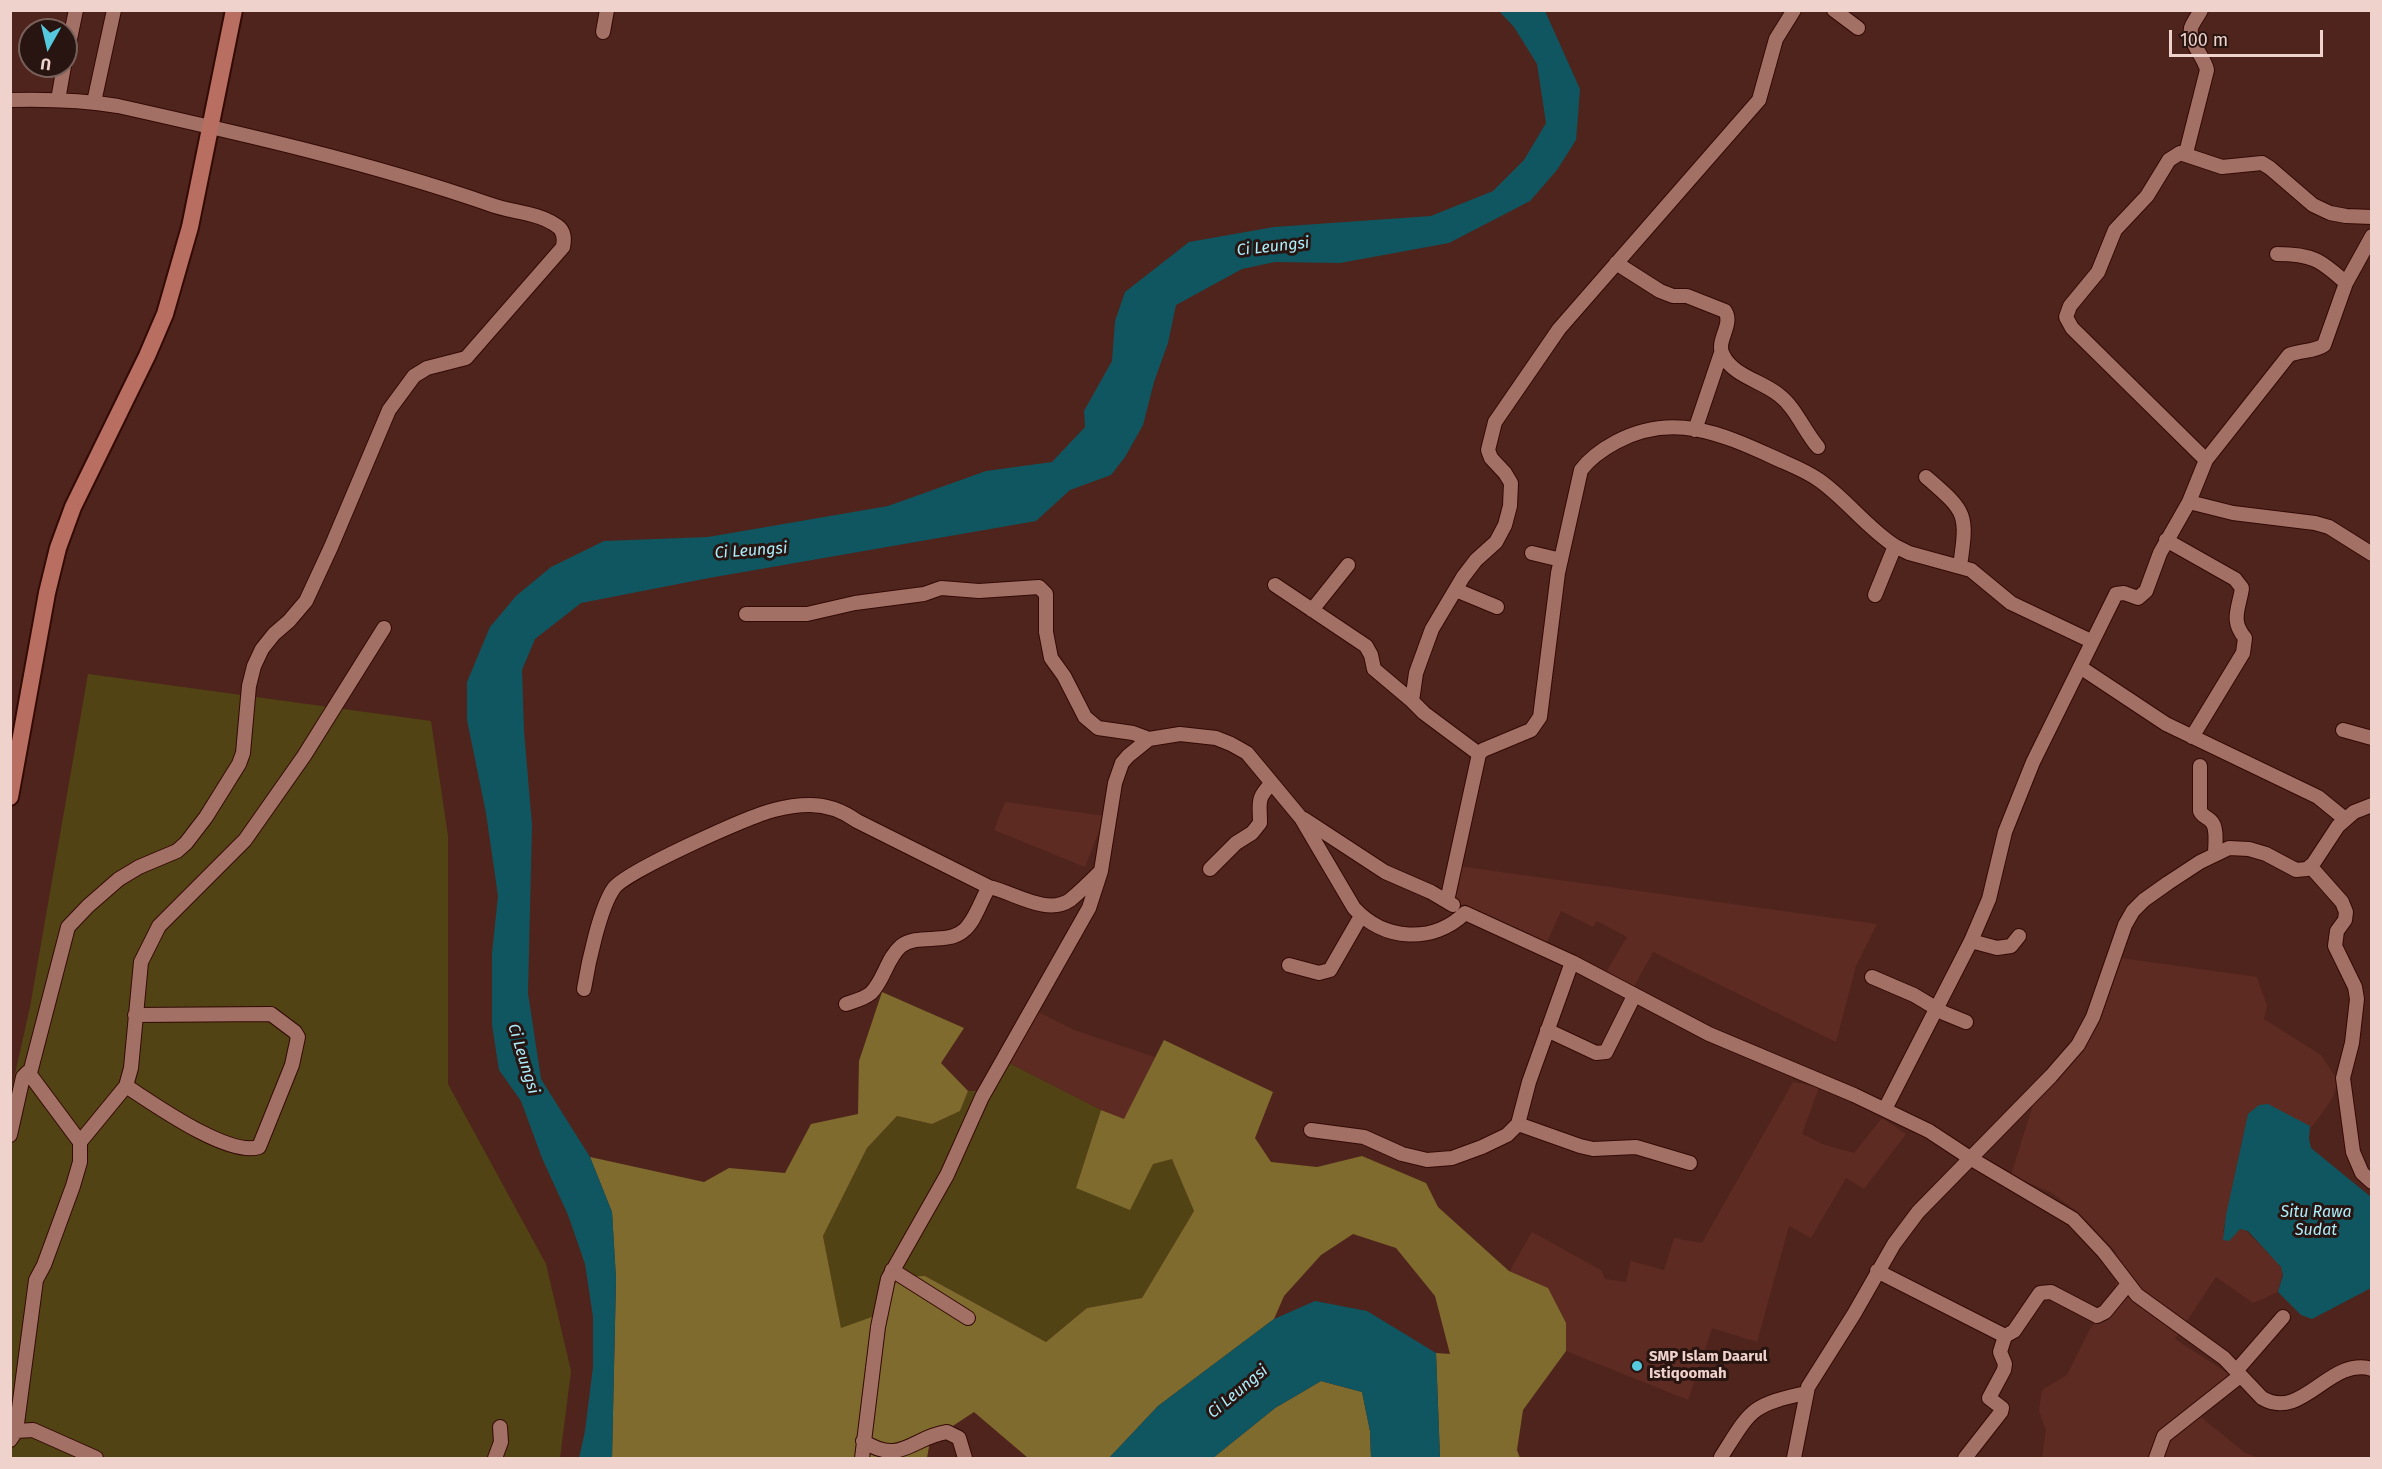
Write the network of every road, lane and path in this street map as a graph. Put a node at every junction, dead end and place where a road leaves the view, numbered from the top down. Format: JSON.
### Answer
{"nodes":[{"id":1,"x":114,"y":10,"type":"edge"},
{"id":2,"x":234,"y":10,"type":"edge"},
{"id":3,"x":607,"y":10,"type":"edge"},
{"id":4,"x":1794,"y":10,"type":"edge"},
{"id":5,"x":1834,"y":10,"type":"edge"},
{"id":6,"x":2201,"y":10,"type":"edge"},
{"id":7,"x":1858,"y":28,"type":"dead end"},
{"id":8,"x":603,"y":32,"type":"dead end"},
{"id":9,"x":62,"y":78,"type":"edge"},
{"id":10,"x":10,"y":100,"type":"edge"},
{"id":11,"x":58,"y":100,"type":"junction"},
{"id":12,"x":94,"y":102,"type":"junction"},
{"id":13,"x":212,"y":127,"type":"junction"},
{"id":14,"x":2186,"y":153,"type":"junction"},
{"id":15,"x":2372,"y":217,"type":"edge"},
{"id":16,"x":2372,"y":236,"type":"edge"},
{"id":17,"x":2277,"y":254,"type":"dead end"},
{"id":18,"x":1616,"y":263,"type":"junction"},
{"id":19,"x":2346,"y":283,"type":"junction"},
{"id":20,"x":1721,"y":353,"type":"junction"},
{"id":21,"x":1695,"y":430,"type":"junction"},
{"id":22,"x":1818,"y":447,"type":"dead end"},
{"id":23,"x":2206,"y":460,"type":"junction"},
{"id":24,"x":1926,"y":477,"type":"dead end"},
{"id":25,"x":2189,"y":502,"type":"junction"},
{"id":26,"x":2166,"y":540,"type":"junction"},
{"id":27,"x":1895,"y":546,"type":"junction"},
{"id":28,"x":1532,"y":553,"type":"dead end"},
{"id":29,"x":2372,"y":554,"type":"edge"},
{"id":30,"x":1561,"y":560,"type":"junction"},
{"id":31,"x":1348,"y":566,"type":"dead end"},
{"id":32,"x":1960,"y":566,"type":"junction"},
{"id":33,"x":1275,"y":585,"type":"dead end"},
{"id":34,"x":1456,"y":590,"type":"junction"},
{"id":35,"x":1875,"y":595,"type":"dead end"},
{"id":36,"x":1497,"y":607,"type":"dead end"},
{"id":37,"x":1312,"y":610,"type":"junction"},
{"id":38,"x":746,"y":614,"type":"dead end"},
{"id":39,"x":384,"y":628,"type":"dead end"},
{"id":40,"x":2091,"y":641,"type":"junction"},
{"id":41,"x":2080,"y":667,"type":"junction"},
{"id":42,"x":1412,"y":701,"type":"junction"},
{"id":43,"x":2343,"y":730,"type":"dead end"},
{"id":44,"x":2192,"y":737,"type":"junction"},
{"id":45,"x":2372,"y":738,"type":"edge"},
{"id":46,"x":1149,"y":740,"type":"junction"},
{"id":47,"x":1479,"y":754,"type":"junction"},
{"id":48,"x":2200,"y":766,"type":"dead end"},
{"id":49,"x":1272,"y":783,"type":"junction"},
{"id":50,"x":10,"y":797,"type":"edge"},
{"id":51,"x":2372,"y":805,"type":"edge"},
{"id":52,"x":1301,"y":818,"type":"junction"},
{"id":53,"x":2345,"y":819,"type":"junction"},
{"id":54,"x":2215,"y":854,"type":"junction"},
{"id":55,"x":2311,"y":867,"type":"junction"},
{"id":56,"x":1210,"y":869,"type":"dead end"},
{"id":57,"x":1101,"y":871,"type":"junction"},
{"id":58,"x":989,"y":887,"type":"junction"},
{"id":59,"x":1447,"y":901,"type":"junction"},
{"id":60,"x":1465,"y":913,"type":"junction"},
{"id":61,"x":1361,"y":916,"type":"junction"},
{"id":62,"x":2019,"y":936,"type":"dead end"},
{"id":63,"x":1971,"y":941,"type":"junction"},
{"id":64,"x":1572,"y":962,"type":"junction"},
{"id":65,"x":1289,"y":965,"type":"dead end"},
{"id":66,"x":1872,"y":976,"type":"dead end"},
{"id":67,"x":584,"y":989,"type":"dead end"},
{"id":68,"x":1634,"y":996,"type":"junction"},
{"id":69,"x":846,"y":1004,"type":"dead end"},
{"id":70,"x":1936,"y":1009,"type":"junction"},
{"id":71,"x":135,"y":1015,"type":"junction"},
{"id":72,"x":1966,"y":1022,"type":"dead end"},
{"id":73,"x":1547,"y":1030,"type":"junction"},
{"id":74,"x":30,"y":1073,"type":"junction"},
{"id":75,"x":126,"y":1086,"type":"junction"},
{"id":76,"x":1885,"y":1109,"type":"junction"},
{"id":77,"x":1518,"y":1124,"type":"junction"},
{"id":78,"x":1311,"y":1130,"type":"dead end"},
{"id":79,"x":10,"y":1135,"type":"edge"},
{"id":80,"x":80,"y":1142,"type":"junction"},
{"id":81,"x":1970,"y":1158,"type":"junction"},
{"id":82,"x":1690,"y":1163,"type":"dead end"},
{"id":83,"x":2372,"y":1182,"type":"edge"},
{"id":84,"x":892,"y":1270,"type":"junction"},
{"id":85,"x":1877,"y":1271,"type":"junction"},
{"id":86,"x":2128,"y":1284,"type":"junction"},
{"id":87,"x":2283,"y":1317,"type":"dead end"},
{"id":88,"x":968,"y":1318,"type":"dead end"},
{"id":89,"x":2005,"y":1336,"type":"junction"},
{"id":90,"x":2372,"y":1369,"type":"edge"},
{"id":91,"x":2238,"y":1373,"type":"junction"},
{"id":92,"x":1806,"y":1393,"type":"junction"},
{"id":93,"x":501,"y":1427,"type":"dead end"},
{"id":94,"x":13,"y":1435,"type":"edge"},
{"id":95,"x":863,"y":1441,"type":"junction"},
{"id":96,"x":1721,"y":1457,"type":"dead end"},
{"id":97,"x":96,"y":1458,"type":"edge"},
{"id":98,"x":495,"y":1458,"type":"edge"},
{"id":99,"x":861,"y":1458,"type":"edge"},
{"id":100,"x":965,"y":1458,"type":"edge"},
{"id":101,"x":1794,"y":1458,"type":"edge"},
{"id":102,"x":1965,"y":1458,"type":"edge"},
{"id":103,"x":2156,"y":1458,"type":"edge"}],
"edges":[{"from":1,"to":12,"type":"street"},
{"from":2,"to":13,"type":"main road"},
{"from":3,"to":8,"type":"street"},
{"from":4,"to":18,"type":"street"},
{"from":5,"to":7,"type":"street"},
{"from":6,"to":14,"type":"street"},
{"from":9,"to":11,"type":"street"},
{"from":10,"to":11,"type":"street"},
{"from":11,"to":12,"type":"street"},
{"from":12,"to":13,"type":"street"},
{"from":13,"to":50,"type":"main road"},
{"from":13,"to":74,"type":"street"},
{"from":14,"to":15,"type":"street"},
{"from":14,"to":23,"type":"street"},
{"from":16,"to":19,"type":"street"},
{"from":17,"to":19,"type":"street"},
{"from":18,"to":20,"type":"street"},
{"from":18,"to":34,"type":"street"},
{"from":19,"to":23,"type":"street"},
{"from":20,"to":21,"type":"street"},
{"from":20,"to":22,"type":"street"},
{"from":21,"to":27,"type":"street"},
{"from":21,"to":30,"type":"street"},
{"from":23,"to":25,"type":"street"},
{"from":24,"to":32,"type":"street"},
{"from":25,"to":26,"type":"street"},
{"from":25,"to":29,"type":"street"},
{"from":26,"to":40,"type":"street"},
{"from":26,"to":44,"type":"street"},
{"from":27,"to":32,"type":"street"},
{"from":27,"to":35,"type":"street"},
{"from":28,"to":30,"type":"street"},
{"from":30,"to":47,"type":"street"},
{"from":31,"to":37,"type":"street"},
{"from":32,"to":40,"type":"street"},
{"from":33,"to":37,"type":"street"},
{"from":34,"to":36,"type":"street"},
{"from":34,"to":42,"type":"street"},
{"from":37,"to":42,"type":"street"},
{"from":38,"to":46,"type":"street"},
{"from":39,"to":71,"type":"street"},
{"from":40,"to":41,"type":"street"},
{"from":41,"to":44,"type":"street"},
{"from":41,"to":63,"type":"street"},
{"from":42,"to":47,"type":"street"},
{"from":43,"to":45,"type":"street"},
{"from":44,"to":53,"type":"street"},
{"from":46,"to":49,"type":"street"},
{"from":46,"to":57,"type":"street"},
{"from":47,"to":59,"type":"street"},
{"from":48,"to":54,"type":"street"},
{"from":49,"to":52,"type":"street"},
{"from":49,"to":56,"type":"street"},
{"from":51,"to":53,"type":"street"},
{"from":52,"to":59,"type":"street"},
{"from":52,"to":61,"type":"street"},
{"from":53,"to":55,"type":"street"},
{"from":54,"to":55,"type":"street"},
{"from":54,"to":81,"type":"street"},
{"from":55,"to":83,"type":"street"},
{"from":57,"to":58,"type":"street"},
{"from":57,"to":84,"type":"street"},
{"from":58,"to":67,"type":"street"},
{"from":58,"to":69,"type":"street"},
{"from":59,"to":60,"type":"street"},
{"from":60,"to":61,"type":"street"},
{"from":60,"to":64,"type":"street"},
{"from":61,"to":65,"type":"street"},
{"from":62,"to":63,"type":"street"},
{"from":63,"to":70,"type":"street"},
{"from":64,"to":68,"type":"street"},
{"from":64,"to":73,"type":"street"},
{"from":66,"to":70,"type":"street"},
{"from":68,"to":73,"type":"street"},
{"from":68,"to":76,"type":"street"},
{"from":70,"to":72,"type":"street"},
{"from":70,"to":76,"type":"street"},
{"from":71,"to":75,"type":"street"},
{"from":71,"to":75,"type":"street"},
{"from":73,"to":77,"type":"street"},
{"from":74,"to":79,"type":"street"},
{"from":74,"to":80,"type":"street"},
{"from":75,"to":80,"type":"street"},
{"from":76,"to":81,"type":"street"},
{"from":77,"to":78,"type":"street"},
{"from":77,"to":82,"type":"street"},
{"from":80,"to":94,"type":"street"},
{"from":81,"to":85,"type":"street"},
{"from":81,"to":86,"type":"street"},
{"from":84,"to":88,"type":"street"},
{"from":84,"to":95,"type":"street"},
{"from":85,"to":89,"type":"street"},
{"from":85,"to":92,"type":"street"},
{"from":86,"to":89,"type":"street"},
{"from":86,"to":91,"type":"street"},
{"from":87,"to":91,"type":"street"},
{"from":89,"to":102,"type":"street"},
{"from":90,"to":91,"type":"street"},
{"from":91,"to":103,"type":"street"},
{"from":92,"to":96,"type":"street"},
{"from":92,"to":101,"type":"street"},
{"from":93,"to":98,"type":"street"},
{"from":94,"to":97,"type":"street"},
{"from":95,"to":99,"type":"street"},
{"from":95,"to":100,"type":"street"}]}
